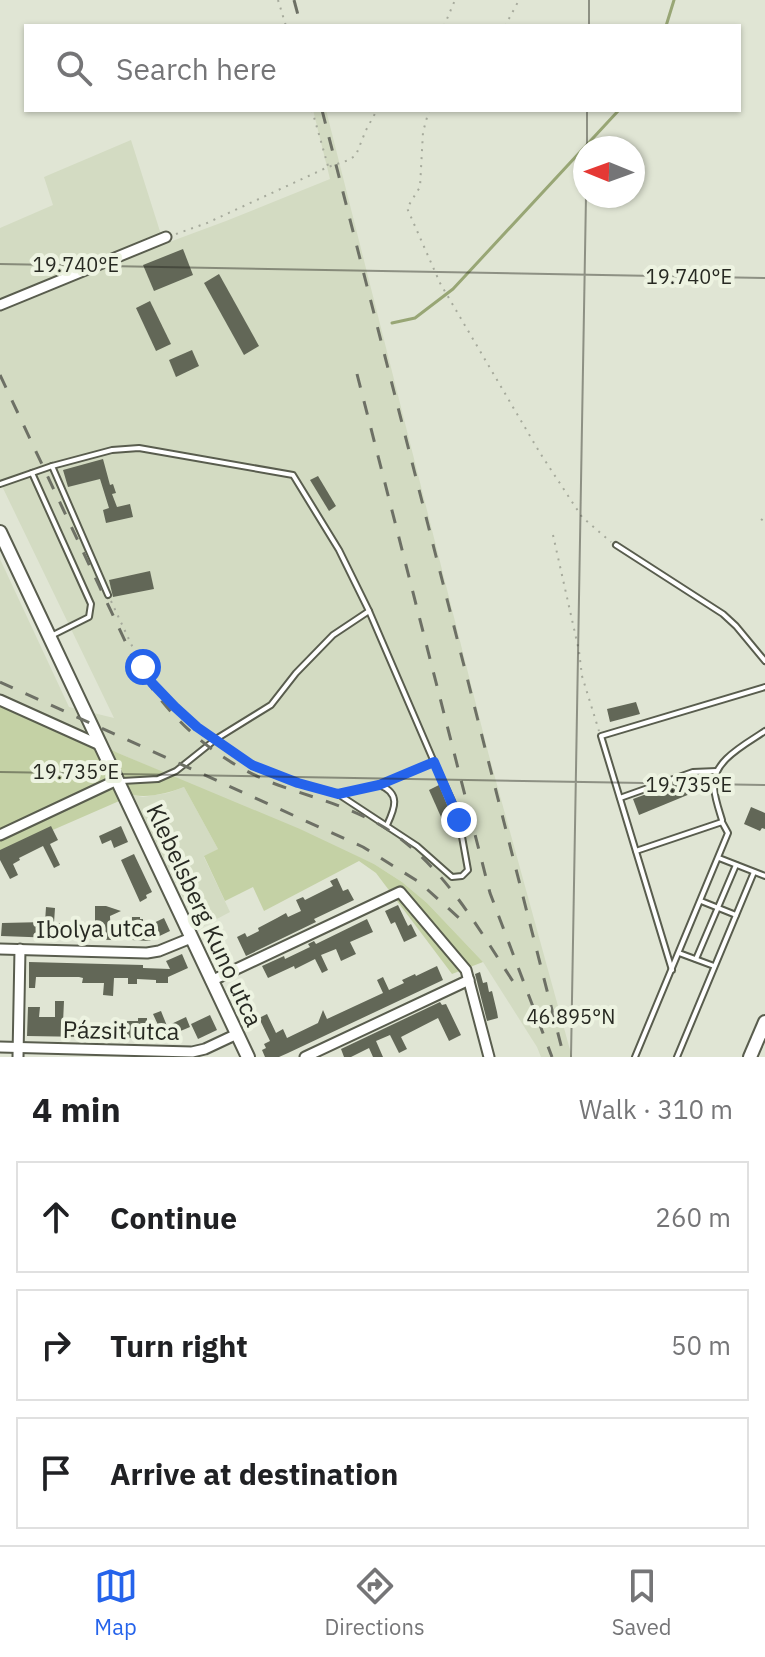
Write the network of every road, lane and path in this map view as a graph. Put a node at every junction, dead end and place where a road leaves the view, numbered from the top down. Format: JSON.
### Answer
{"nodes":[{"id":1,"x":278,"y":0,"type":"edge"},
{"id":2,"x":455,"y":0,"type":"edge"},
{"id":3,"x":519,"y":0,"type":"edge"},
{"id":4,"x":285,"y":24,"type":"edge"},
{"id":5,"x":445,"y":24,"type":"edge"},
{"id":6,"x":506,"y":24,"type":"edge"},
{"id":7,"x":313,"y":112,"type":"edge"},
{"id":8,"x":376,"y":112,"type":"edge"},
{"id":9,"x":428,"y":112,"type":"edge"},
{"id":10,"x":328,"y":167,"type":"junction"},
{"id":11,"x":166,"y":237,"type":"joint"},
{"id":12,"x":0,"y":305,"type":"edge"},
{"id":13,"x":52,"y":466,"type":"junction"},
{"id":14,"x":32,"y":473,"type":"junction"},
{"id":15,"x":0,"y":484,"type":"edge"},
{"id":16,"x":0,"y":532,"type":"edge"},
{"id":17,"x":553,"y":535,"type":"dead end"},
{"id":18,"x":616,"y":545,"type":"joint"},
{"id":19,"x":108,"y":595,"type":"joint"},
{"id":20,"x":369,"y":611,"type":"junction"},
{"id":21,"x":49,"y":637,"type":"junction"},
{"id":22,"x":765,"y":661,"type":"edge"},
{"id":23,"x":765,"y":687,"type":"edge"},
{"id":24,"x":0,"y":700,"type":"edge"},
{"id":25,"x":197,"y":727,"type":"joint"},
{"id":26,"x":765,"y":731,"type":"edge"},
{"id":27,"x":601,"y":736,"type":"junction"},
{"id":28,"x":216,"y":739,"type":"junction"},
{"id":29,"x":102,"y":746,"type":"junction"},
{"id":30,"x":434,"y":762,"type":"junction"},
{"id":31,"x":718,"y":771,"type":"junction"},
{"id":32,"x":117,"y":780,"type":"junction"},
{"id":33,"x":379,"y":785,"type":"junction"},
{"id":34,"x":338,"y":794,"type":"junction"},
{"id":35,"x":620,"y":798,"type":"junction"},
{"id":36,"x":722,"y":822,"type":"junction"},
{"id":37,"x":387,"y":825,"type":"junction"},
{"id":38,"x":0,"y":835,"type":"edge"},
{"id":39,"x":636,"y":851,"type":"junction"},
{"id":40,"x":719,"y":858,"type":"junction"},
{"id":41,"x":736,"y":865,"type":"junction"},
{"id":42,"x":754,"y":872,"type":"junction"},
{"id":43,"x":765,"y":876,"type":"edge"},
{"id":44,"x":701,"y":901,"type":"junction"},
{"id":45,"x":718,"y":908,"type":"junction"},
{"id":46,"x":736,"y":915,"type":"junction"},
{"id":47,"x":191,"y":938,"type":"junction"},
{"id":48,"x":0,"y":949,"type":"edge"},
{"id":49,"x":20,"y":949,"type":"junction"},
{"id":50,"x":679,"y":953,"type":"junction"},
{"id":51,"x":696,"y":959,"type":"junction"},
{"id":52,"x":714,"y":966,"type":"junction"},
{"id":53,"x":672,"y":970,"type":"junction"},
{"id":54,"x":469,"y":980,"type":"junction"},
{"id":55,"x":211,"y":981,"type":"junction"},
{"id":56,"x":765,"y":1022,"type":"edge"},
{"id":57,"x":237,"y":1034,"type":"junction"},
{"id":58,"x":0,"y":1047,"type":"edge"},
{"id":59,"x":18,"y":1052,"type":"edge"},
{"id":60,"x":248,"y":1057,"type":"edge"},
{"id":61,"x":305,"y":1057,"type":"edge"},
{"id":62,"x":489,"y":1057,"type":"edge"},
{"id":63,"x":635,"y":1057,"type":"edge"},
{"id":64,"x":677,"y":1057,"type":"edge"},
{"id":65,"x":750,"y":1057,"type":"edge"}],
"edges":[{"from":1,"to":4,"type":"path"},
{"from":2,"to":5,"type":"path"},
{"from":3,"to":6,"type":"path"},
{"from":7,"to":10,"type":"path"},
{"from":8,"to":10,"type":"path"},
{"from":9,"to":18,"type":"path"},
{"from":10,"to":11,"type":"path"},
{"from":11,"to":12,"type":"street"},
{"from":13,"to":14,"type":"lane"},
{"from":13,"to":19,"type":"lane"},
{"from":13,"to":20,"type":"lane"},
{"from":14,"to":15,"type":"lane"},
{"from":14,"to":21,"type":"lane"},
{"from":16,"to":21,"type":"street","name":"Klebelsberg Kuno utca"},
{"from":17,"to":27,"type":"path"},
{"from":18,"to":22,"type":"lane"},
{"from":19,"to":25,"type":"path"},
{"from":20,"to":28,"type":"lane"},
{"from":20,"to":30,"type":"lane"},
{"from":21,"to":29,"type":"street","name":"Klebelsberg Kuno utca"},
{"from":23,"to":27,"type":"lane"},
{"from":24,"to":29,"type":"street"},
{"from":25,"to":28,"type":"lane"},
{"from":26,"to":31,"type":"lane"},
{"from":27,"to":35,"type":"lane"},
{"from":28,"to":32,"type":"lane"},
{"from":28,"to":34,"type":"lane"},
{"from":29,"to":32,"type":"street","name":"Klebelsberg Kuno utca"},
{"from":30,"to":33,"type":"lane"},
{"from":30,"to":37,"type":"lane"},
{"from":31,"to":35,"type":"lane"},
{"from":31,"to":36,"type":"lane"},
{"from":32,"to":38,"type":"street"},
{"from":32,"to":47,"type":"street","name":"Klebelsberg Kuno utca"},
{"from":33,"to":34,"type":"lane"},
{"from":33,"to":37,"type":"lane"},
{"from":34,"to":37,"type":"lane"},
{"from":35,"to":39,"type":"lane"},
{"from":36,"to":39,"type":"lane"},
{"from":36,"to":40,"type":"lane"},
{"from":39,"to":53,"type":"lane"},
{"from":40,"to":41,"type":"lane"},
{"from":40,"to":44,"type":"lane"},
{"from":41,"to":42,"type":"lane"},
{"from":41,"to":45,"type":"lane"},
{"from":42,"to":43,"type":"lane"},
{"from":42,"to":46,"type":"lane"},
{"from":44,"to":45,"type":"lane"},
{"from":44,"to":50,"type":"lane"},
{"from":45,"to":46,"type":"lane"},
{"from":45,"to":51,"type":"lane"},
{"from":46,"to":52,"type":"lane"},
{"from":47,"to":49,"type":"street","name":"Ibolya utca"},
{"from":47,"to":55,"type":"street","name":"Klebelsberg Kuno utca"},
{"from":48,"to":49,"type":"street","name":"Ibolya utca"},
{"from":49,"to":59,"type":"street"},
{"from":50,"to":51,"type":"lane"},
{"from":50,"to":53,"type":"lane"},
{"from":51,"to":52,"type":"lane"},
{"from":52,"to":64,"type":"lane"},
{"from":53,"to":63,"type":"lane"},
{"from":54,"to":55,"type":"street"},
{"from":54,"to":61,"type":"street"},
{"from":54,"to":62,"type":"street"},
{"from":55,"to":57,"type":"street","name":"Klebelsberg Kuno utca"},
{"from":56,"to":65,"type":"street"},
{"from":57,"to":59,"type":"street","name":"Pázsit utca"},
{"from":57,"to":60,"type":"street","name":"Klebelsberg Kuno utca"},
{"from":58,"to":59,"type":"street","name":"Pázsit utca"}]}
